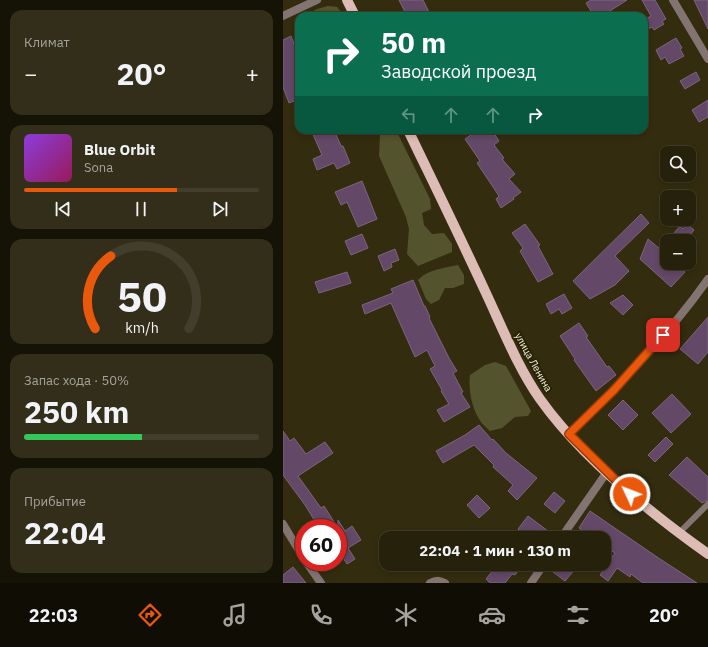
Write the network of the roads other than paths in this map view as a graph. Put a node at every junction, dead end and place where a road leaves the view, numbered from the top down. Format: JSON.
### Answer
{"nodes":[{"id":1,"x":317,"y":0,"type":"edge"},
{"id":2,"x":347,"y":0,"type":"edge"},
{"id":3,"x":673,"y":0,"type":"edge"},
{"id":4,"x":353,"y":12,"type":"edge"},
{"id":5,"x":283,"y":16,"type":"edge"},
{"id":6,"x":708,"y":59,"type":"edge"},
{"id":7,"x":410,"y":134,"type":"edge"},
{"id":8,"x":708,"y":279,"type":"edge"},
{"id":9,"x":569,"y":434,"type":"junction"},
{"id":10,"x":607,"y":472,"type":"junction"},
{"id":11,"x":708,"y":504,"type":"edge"},
{"id":12,"x":283,"y":524,"type":"edge"},
{"id":13,"x":566,"y":531,"type":"edge"},
{"id":14,"x":679,"y":533,"type":"junction"},
{"id":15,"x":295,"y":544,"type":"edge"},
{"id":16,"x":708,"y":554,"type":"edge"},
{"id":17,"x":312,"y":571,"type":"edge"},
{"id":18,"x":539,"y":571,"type":"edge"},
{"id":19,"x":321,"y":583,"type":"edge"},
{"id":20,"x":430,"y":583,"type":"edge"},
{"id":21,"x":445,"y":583,"type":"edge"},
{"id":22,"x":531,"y":583,"type":"edge"}],
"edges":[{"from":1,"to":5,"type":"street"},
{"from":2,"to":4,"type":"main road"},
{"from":3,"to":6,"type":"street"},
{"from":7,"to":9,"type":"main road","name":"улица Ленина"},
{"from":8,"to":9,"type":"street"},
{"from":9,"to":10,"type":"main road","name":"улица Ленина"},
{"from":10,"to":13,"type":"street"},
{"from":10,"to":14,"type":"main road","name":"улица Ленина"},
{"from":11,"to":14,"type":"lane"},
{"from":12,"to":15,"type":"street"},
{"from":14,"to":16,"type":"main road","name":"улица Ленина"},
{"from":17,"to":19,"type":"street"},
{"from":18,"to":22,"type":"street"},
{"from":20,"to":21,"type":"street"}]}
